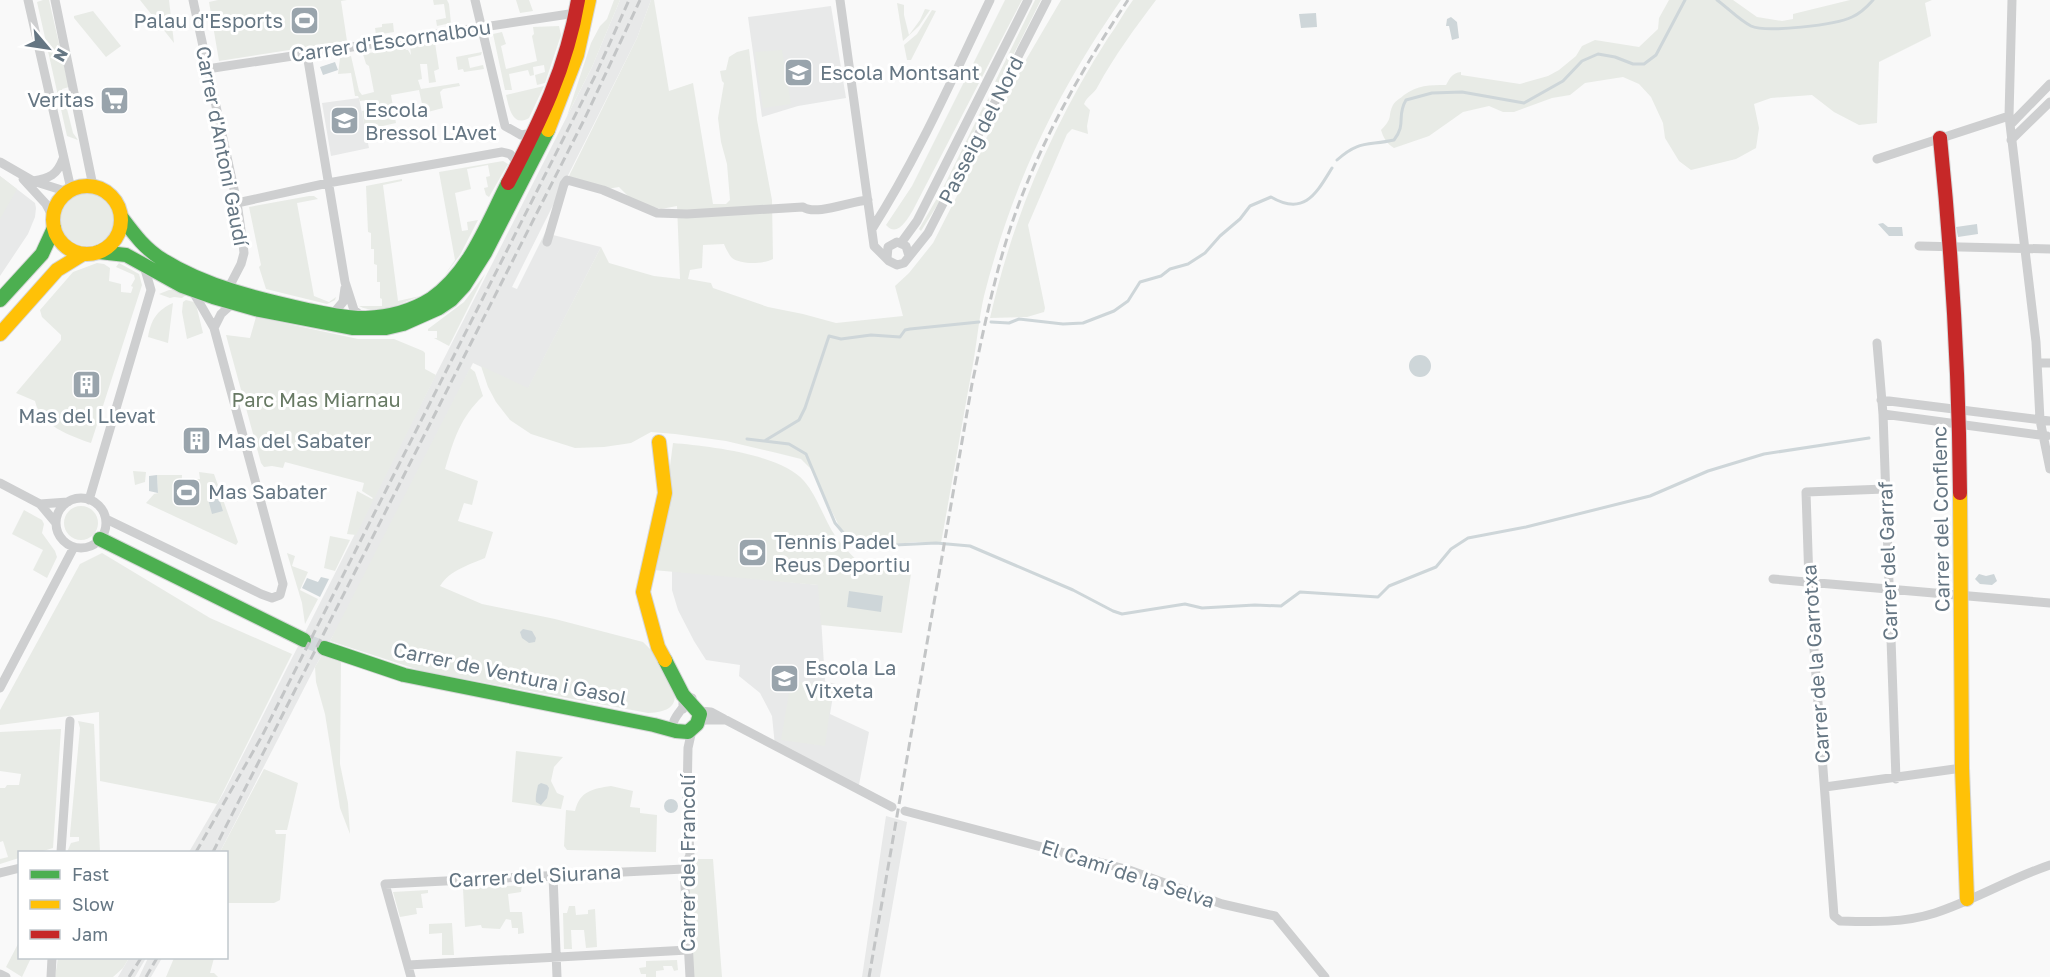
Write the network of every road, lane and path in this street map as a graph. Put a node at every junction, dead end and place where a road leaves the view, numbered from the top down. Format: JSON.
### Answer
{"nodes":[{"id":1,"x":28,"y":0,"type":"edge"},
{"id":2,"x":55,"y":0,"type":"edge"},
{"id":3,"x":193,"y":0,"type":"edge"},
{"id":4,"x":475,"y":0,"type":"edge"},
{"id":5,"x":589,"y":0,"type":"edge"},
{"id":6,"x":840,"y":0,"type":"edge"},
{"id":7,"x":990,"y":0,"type":"edge"},
{"id":8,"x":1028,"y":0,"type":"edge"},
{"id":9,"x":1047,"y":0,"type":"edge"},
{"id":10,"x":2013,"y":0,"type":"edge"},
{"id":11,"x":577,"y":6,"type":"edge"},
{"id":12,"x":482,"y":27,"type":"junction"},
{"id":13,"x":307,"y":54,"type":"junction"},
{"id":14,"x":207,"y":69,"type":"junction"},
{"id":15,"x":2050,"y":84,"type":"edge"},
{"id":16,"x":2050,"y":102,"type":"edge"},
{"id":17,"x":2009,"y":120,"type":"junction"},
{"id":18,"x":533,"y":133,"type":"junction"},
{"id":19,"x":1940,"y":138,"type":"junction"},
{"id":20,"x":2012,"y":140,"type":"junction"},
{"id":21,"x":63,"y":159,"type":"junction"},
{"id":22,"x":1877,"y":159,"type":"dead end"},
{"id":23,"x":0,"y":163,"type":"edge"},
{"id":24,"x":518,"y":163,"type":"junction"},
{"id":25,"x":17,"y":173,"type":"junction"},
{"id":26,"x":33,"y":181,"type":"junction"},
{"id":27,"x":328,"y":183,"type":"junction"},
{"id":28,"x":93,"y":186,"type":"junction"},
{"id":29,"x":70,"y":190,"type":"junction"},
{"id":30,"x":868,"y":200,"type":"junction"},
{"id":31,"x":237,"y":203,"type":"junction"},
{"id":32,"x":122,"y":218,"type":"junction"},
{"id":33,"x":53,"y":222,"type":"junction"},
{"id":34,"x":872,"y":229,"type":"junction"},
{"id":35,"x":547,"y":242,"type":"dead end"},
{"id":36,"x":901,"y":243,"type":"junction"},
{"id":37,"x":1919,"y":246,"type":"dead end"},
{"id":38,"x":1951,"y":248,"type":"junction"},
{"id":39,"x":2025,"y":249,"type":"junction"},
{"id":40,"x":2050,"y":249,"type":"edge"},
{"id":41,"x":99,"y":252,"type":"junction"},
{"id":42,"x":83,"y":254,"type":"junction"},
{"id":43,"x":909,"y":256,"type":"junction"},
{"id":44,"x":887,"y":258,"type":"junction"},
{"id":45,"x":144,"y":266,"type":"junction"},
{"id":46,"x":345,"y":282,"type":"junction"},
{"id":47,"x":228,"y":289,"type":"junction"},
{"id":48,"x":192,"y":290,"type":"junction"},
{"id":49,"x":0,"y":300,"type":"edge"},
{"id":50,"x":233,"y":303,"type":"junction"},
{"id":51,"x":332,"y":315,"type":"junction"},
{"id":52,"x":365,"y":320,"type":"junction"},
{"id":53,"x":214,"y":328,"type":"junction"},
{"id":54,"x":0,"y":334,"type":"edge"},
{"id":55,"x":1877,"y":344,"type":"dead end"},
{"id":56,"x":2037,"y":363,"type":"junction"},
{"id":57,"x":2050,"y":363,"type":"edge"},
{"id":58,"x":1881,"y":400,"type":"junction"},
{"id":59,"x":1959,"y":409,"type":"junction"},
{"id":60,"x":1883,"y":414,"type":"junction"},
{"id":61,"x":2045,"y":421,"type":"edge"},
{"id":62,"x":1959,"y":424,"type":"junction"},
{"id":63,"x":2047,"y":436,"type":"edge"},
{"id":64,"x":659,"y":442,"type":"dead end"},
{"id":65,"x":2050,"y":469,"type":"edge"},
{"id":66,"x":0,"y":483,"type":"edge"},
{"id":67,"x":1885,"y":489,"type":"junction"},
{"id":68,"x":89,"y":500,"type":"junction"},
{"id":69,"x":68,"y":502,"type":"junction"},
{"id":70,"x":40,"y":504,"type":"junction"},
{"id":71,"x":106,"y":519,"type":"junction"},
{"id":72,"x":56,"y":523,"type":"junction"},
{"id":73,"x":100,"y":539,"type":"junction"},
{"id":74,"x":74,"y":547,"type":"junction"},
{"id":75,"x":1773,"y":579,"type":"dead end"},
{"id":76,"x":1809,"y":582,"type":"junction"},
{"id":77,"x":1888,"y":590,"type":"junction"},
{"id":78,"x":1962,"y":596,"type":"junction"},
{"id":79,"x":2050,"y":603,"type":"edge"},
{"id":80,"x":304,"y":640,"type":"tunnel mouth"},
{"id":81,"x":324,"y":648,"type":"tunnel mouth"},
{"id":82,"x":0,"y":688,"type":"edge"},
{"id":83,"x":688,"y":712,"type":"junction"},
{"id":84,"x":70,"y":721,"type":"dead end"},
{"id":85,"x":1962,"y":768,"type":"junction"},
{"id":86,"x":1896,"y":779,"type":"junction"},
{"id":87,"x":1825,"y":787,"type":"junction"},
{"id":88,"x":892,"y":807,"type":"dead end"},
{"id":89,"x":905,"y":811,"type":"dead end"},
{"id":90,"x":61,"y":851,"type":"edge"},
{"id":91,"x":2050,"y":865,"type":"edge"},
{"id":92,"x":18,"y":868,"type":"edge"},
{"id":93,"x":684,"y":869,"type":"junction"},
{"id":94,"x":0,"y":873,"type":"edge"},
{"id":95,"x":553,"y":875,"type":"junction"},
{"id":96,"x":1967,"y":899,"type":"junction"},
{"id":97,"x":688,"y":950,"type":"junction"},
{"id":98,"x":556,"y":957,"type":"junction"},
{"id":99,"x":52,"y":959,"type":"edge"},
{"id":100,"x":408,"y":965,"type":"junction"},
{"id":101,"x":0,"y":974,"type":"edge"},
{"id":102,"x":6,"y":977,"type":"edge"},
{"id":103,"x":51,"y":977,"type":"edge"},
{"id":104,"x":411,"y":977,"type":"edge"},
{"id":105,"x":557,"y":977,"type":"edge"},
{"id":106,"x":690,"y":977,"type":"edge"},
{"id":107,"x":1325,"y":977,"type":"edge"}],
"edges":[{"from":1,"to":21,"type":"street"},
{"from":2,"to":28,"type":"street"},
{"from":3,"to":14,"type":"street","name":"Carrer d'Antoni Gaudí"},
{"from":4,"to":12,"type":"street"},
{"from":5,"to":50,"type":"main road"},
{"from":6,"to":30,"type":"street"},
{"from":7,"to":34,"type":"street"},
{"from":8,"to":36,"type":"street","name":"Passeig del Nord"},
{"from":9,"to":43,"type":"street","name":"Passeig del Nord"},
{"from":10,"to":17,"type":"street"},
{"from":11,"to":12,"type":"street","name":"Carrer d'Escornalbou"},
{"from":11,"to":18,"type":"main road"},
{"from":12,"to":13,"type":"street","name":"Carrer d'Escornalbou"},
{"from":12,"to":18,"type":"street"},
{"from":13,"to":14,"type":"street","name":"Carrer d'Escornalbou"},
{"from":13,"to":27,"type":"street"},
{"from":14,"to":31,"type":"street","name":"Carrer d'Antoni Gaudí"},
{"from":15,"to":17,"type":"street"},
{"from":16,"to":20,"type":"street"},
{"from":17,"to":19,"type":"street"},
{"from":17,"to":20,"type":"street"},
{"from":18,"to":24,"type":"main road"},
{"from":19,"to":22,"type":"street"},
{"from":19,"to":38,"type":"main road","name":"Carrer del Conflenc"},
{"from":20,"to":39,"type":"street"},
{"from":21,"to":26,"type":"street"},
{"from":21,"to":29,"type":"street"},
{"from":23,"to":25,"type":"street"},
{"from":24,"to":27,"type":"street"},
{"from":24,"to":52,"type":"main road"},
{"from":25,"to":26,"type":"street"},
{"from":25,"to":33,"type":"street"},
{"from":26,"to":29,"type":"street"},
{"from":27,"to":31,"type":"street"},
{"from":27,"to":46,"type":"street"},
{"from":28,"to":29,"type":"main road"},
{"from":28,"to":32,"type":"main road"},
{"from":29,"to":33,"type":"main road"},
{"from":30,"to":34,"type":"street"},
{"from":30,"to":35,"type":"street"},
{"from":31,"to":47,"type":"street","name":"Carrer d'Antoni Gaudí"},
{"from":32,"to":41,"type":"main road"},
{"from":32,"to":47,"type":"main road"},
{"from":33,"to":42,"type":"main road"},
{"from":33,"to":49,"type":"main road"},
{"from":34,"to":44,"type":"street"},
{"from":36,"to":43,"type":"street"},
{"from":36,"to":44,"type":"street"},
{"from":37,"to":38,"type":"street"},
{"from":38,"to":39,"type":"street"},
{"from":38,"to":59,"type":"main road","name":"Carrer del Conflenc"},
{"from":39,"to":40,"type":"street"},
{"from":39,"to":56,"type":"street"},
{"from":41,"to":42,"type":"main road"},
{"from":41,"to":45,"type":"main road"},
{"from":42,"to":54,"type":"main road"},
{"from":43,"to":44,"type":"street"},
{"from":45,"to":48,"type":"main road"},
{"from":45,"to":68,"type":"street"},
{"from":46,"to":51,"type":"street"},
{"from":46,"to":52,"type":"street"},
{"from":47,"to":51,"type":"main road"},
{"from":48,"to":50,"type":"main road"},
{"from":48,"to":53,"type":"street"},
{"from":50,"to":53,"type":"street"},
{"from":51,"to":52,"type":"main road"},
{"from":53,"to":71,"type":"street"},
{"from":55,"to":58,"type":"street","name":"Carrer del Garraf"},
{"from":56,"to":57,"type":"street"},
{"from":56,"to":61,"type":"street"},
{"from":58,"to":59,"type":"street"},
{"from":58,"to":60,"type":"street","name":"Carrer del Garraf"},
{"from":59,"to":61,"type":"street"},
{"from":59,"to":62,"type":"main road","name":"Carrer del Conflenc"},
{"from":60,"to":62,"type":"street"},
{"from":60,"to":67,"type":"street","name":"Carrer del Garraf"},
{"from":61,"to":63,"type":"street"},
{"from":62,"to":63,"type":"street"},
{"from":62,"to":78,"type":"main road","name":"Carrer del Conflenc"},
{"from":63,"to":65,"type":"street"},
{"from":64,"to":83,"type":"main road"},
{"from":66,"to":70,"type":"street"},
{"from":67,"to":76,"type":"street","name":"Carrer de la Garrotxa"},
{"from":67,"to":77,"type":"street","name":"Carrer del Garraf"},
{"from":68,"to":69,"type":"street"},
{"from":68,"to":71,"type":"street"},
{"from":69,"to":70,"type":"street"},
{"from":69,"to":72,"type":"street"},
{"from":70,"to":72,"type":"street"},
{"from":71,"to":73,"type":"street"},
{"from":72,"to":74,"type":"street"},
{"from":73,"to":74,"type":"street"},
{"from":73,"to":80,"type":"main road"},
{"from":74,"to":82,"type":"street"},
{"from":75,"to":76,"type":"street"},
{"from":76,"to":77,"type":"street"},
{"from":76,"to":87,"type":"street","name":"Carrer de la Garrotxa"},
{"from":77,"to":78,"type":"street"},
{"from":77,"to":86,"type":"street","name":"Carrer del Garraf"},
{"from":78,"to":79,"type":"street"},
{"from":78,"to":85,"type":"main road","name":"Carrer del Conflenc"},
{"from":81,"to":83,"type":"main road","name":"Carrer de Ventura i Gasol"},
{"from":83,"to":88,"type":"street"},
{"from":83,"to":93,"type":"street","name":"Carrer del Francolí"},
{"from":84,"to":90,"type":"street"},
{"from":85,"to":86,"type":"street"},
{"from":85,"to":96,"type":"main road","name":"Carrer del Conflenc"},
{"from":86,"to":87,"type":"street"},
{"from":87,"to":96,"type":"street","name":"Carrer de la Garrotxa"},
{"from":89,"to":107,"type":"street","name":"El Camí de la Selva"},
{"from":91,"to":96,"type":"street"},
{"from":92,"to":94,"type":"street"},
{"from":93,"to":95,"type":"street","name":"Carrer del Siurana"},
{"from":93,"to":97,"type":"street","name":"Carrer del Francolí"},
{"from":95,"to":98,"type":"street"},
{"from":95,"to":100,"type":"street","name":"Carrer del Siurana"},
{"from":97,"to":98,"type":"street"},
{"from":97,"to":106,"type":"street","name":"Carrer del Francolí"},
{"from":98,"to":100,"type":"street"},
{"from":98,"to":105,"type":"street"},
{"from":99,"to":103,"type":"street"},
{"from":100,"to":104,"type":"street"},
{"from":101,"to":102,"type":"street"}]}
